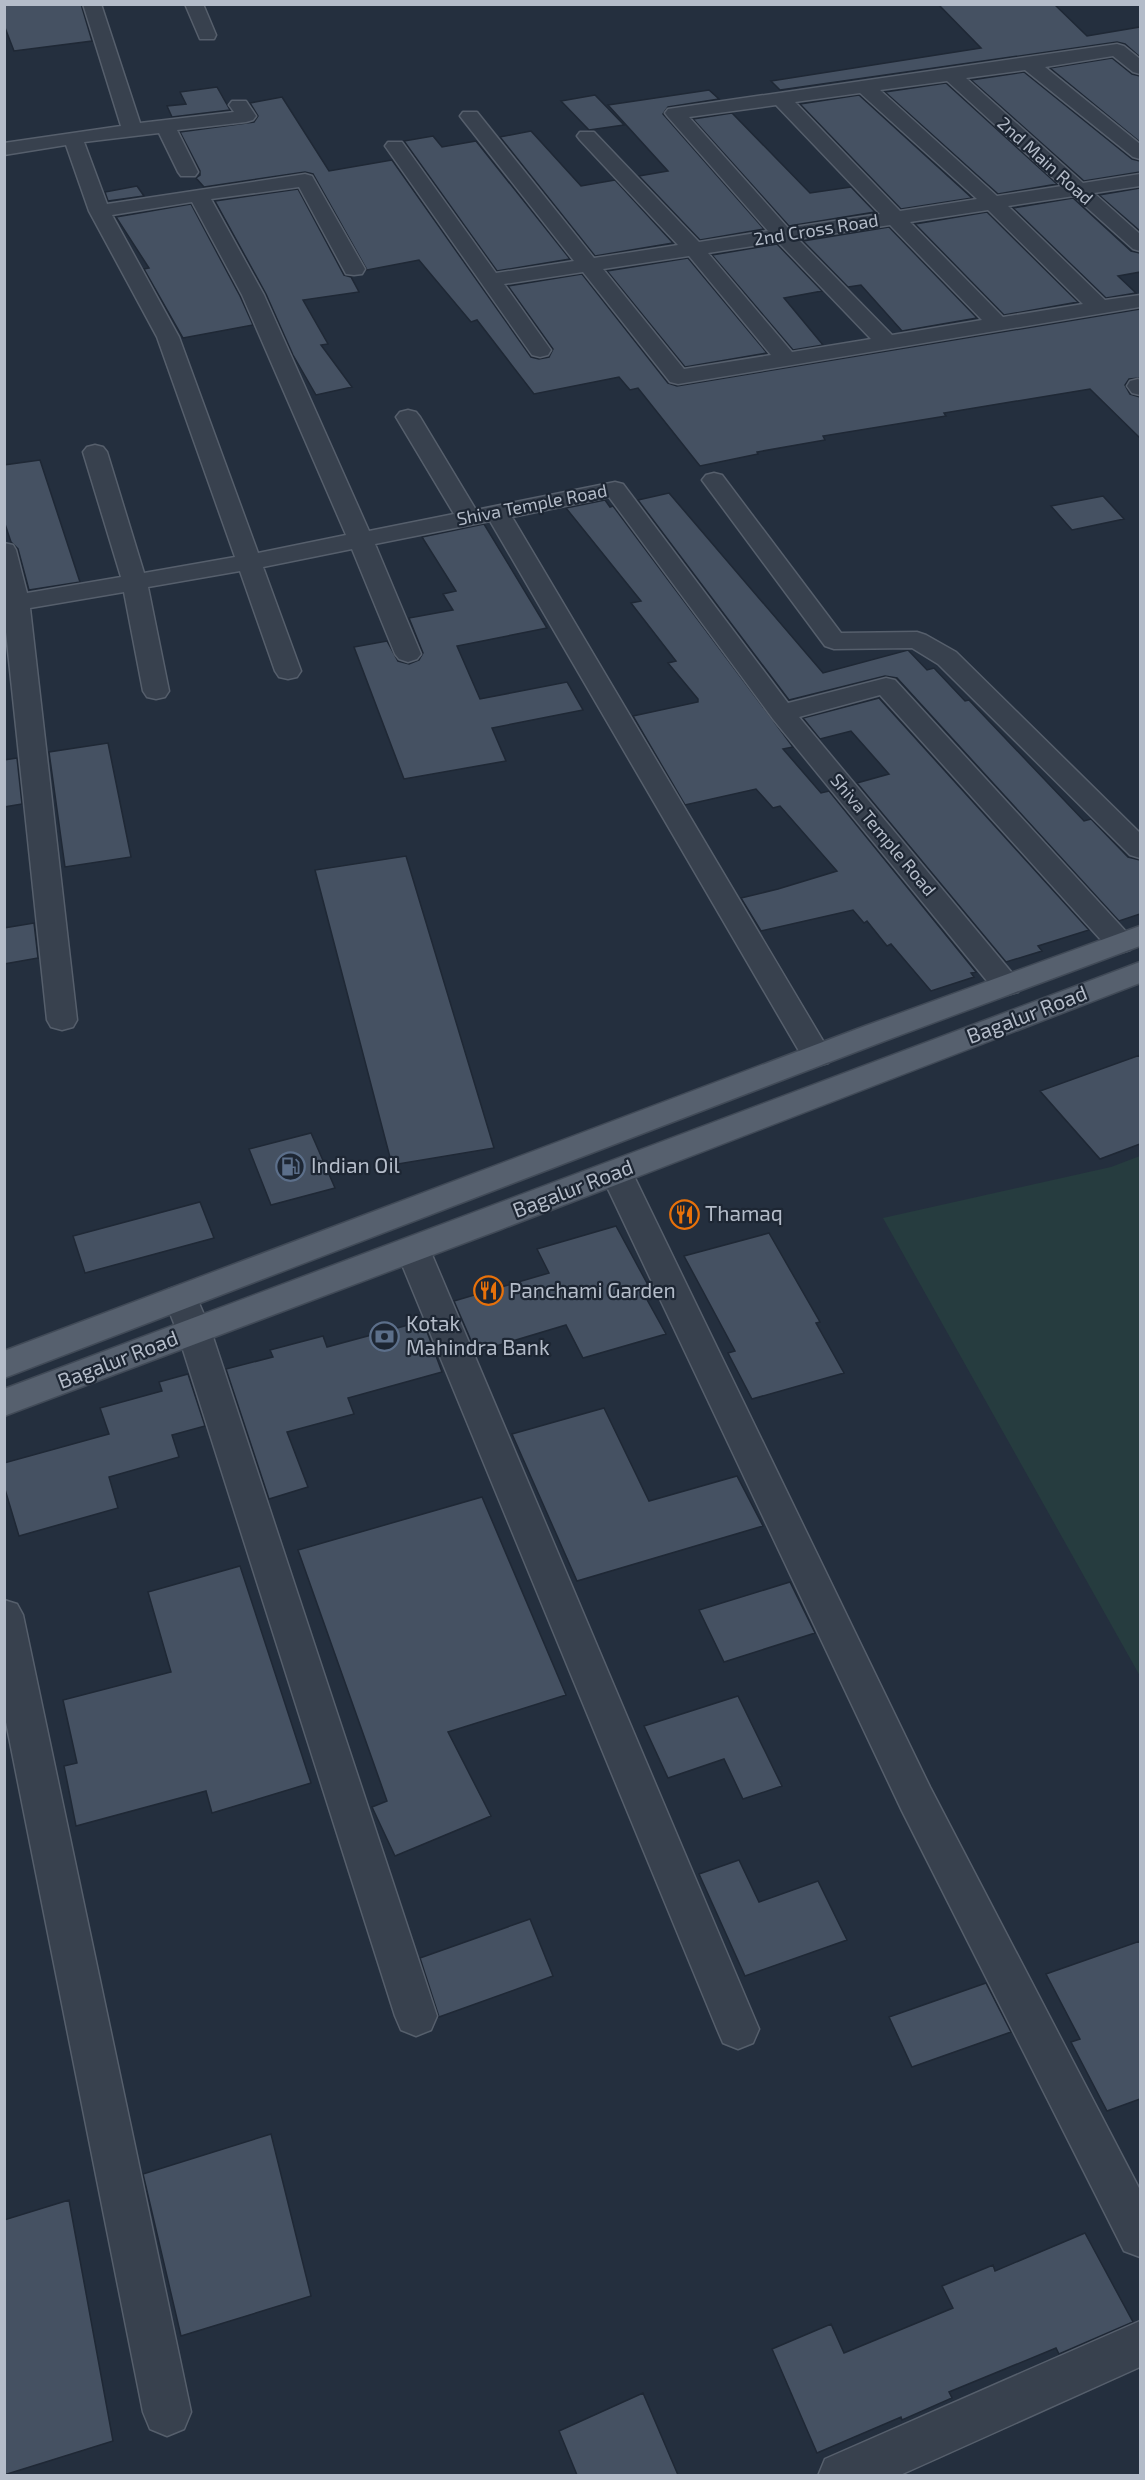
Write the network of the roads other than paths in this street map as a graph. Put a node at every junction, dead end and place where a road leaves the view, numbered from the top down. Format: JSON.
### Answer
{"nodes":[{"id":1,"x":92,"y":4,"type":"edge"},
{"id":2,"x":194,"y":4,"type":"edge"},
{"id":3,"x":207,"y":35,"type":"dead end"},
{"id":4,"x":1029,"y":64,"type":"junction"},
{"id":5,"x":1140,"y":68,"type":"edge"},
{"id":6,"x":951,"y":75,"type":"junction"},
{"id":7,"x":865,"y":87,"type":"junction"},
{"id":8,"x":780,"y":98,"type":"junction"},
{"id":9,"x":470,"y":116,"type":"dead end"},
{"id":10,"x":246,"y":118,"type":"dead end"},
{"id":11,"x":165,"y":126,"type":"junction"},
{"id":12,"x":132,"y":129,"type":"junction"},
{"id":13,"x":587,"y":136,"type":"dead end"},
{"id":14,"x":73,"y":138,"type":"junction"},
{"id":15,"x":395,"y":146,"type":"dead end"},
{"id":16,"x":4,"y":149,"type":"edge"},
{"id":17,"x":1140,"y":153,"type":"edge"},
{"id":18,"x":188,"y":172,"type":"dead end"},
{"id":19,"x":1140,"y":180,"type":"edge"},
{"id":20,"x":1076,"y":190,"type":"junction"},
{"id":21,"x":198,"y":195,"type":"junction"},
{"id":22,"x":993,"y":203,"type":"junction"},
{"id":23,"x":99,"y":211,"type":"junction"},
{"id":24,"x":895,"y":218,"type":"junction"},
{"id":25,"x":783,"y":235,"type":"junction"},
{"id":26,"x":1140,"y":245,"type":"edge"},
{"id":27,"x":694,"y":249,"type":"junction"},
{"id":28,"x":590,"y":265,"type":"junction"},
{"id":29,"x":354,"y":269,"type":"dead end"},
{"id":30,"x":491,"y":280,"type":"junction"},
{"id":31,"x":1140,"y":302,"type":"edge"},
{"id":32,"x":1100,"y":308,"type":"junction"},
{"id":33,"x":998,"y":325,"type":"junction"},
{"id":34,"x":886,"y":342,"type":"junction"},
{"id":35,"x":540,"y":350,"type":"dead end"},
{"id":36,"x":786,"y":358,"type":"junction"},
{"id":37,"x":408,"y":417,"type":"dead end"},
{"id":38,"x":95,"y":452,"type":"dead end"},
{"id":39,"x":714,"y":480,"type":"dead end"},
{"id":40,"x":497,"y":512,"type":"junction"},
{"id":41,"x":468,"y":517,"type":"junction"},
{"id":42,"x":360,"y":539,"type":"junction"},
{"id":43,"x":4,"y":550,"type":"edge"},
{"id":44,"x":250,"y":562,"type":"junction"},
{"id":45,"x":135,"y":583,"type":"junction"},
{"id":46,"x":11,"y":604,"type":"edge"},
{"id":47,"x":408,"y":654,"type":"dead end"},
{"id":48,"x":288,"y":671,"type":"dead end"},
{"id":49,"x":156,"y":691,"type":"dead end"},
{"id":50,"x":782,"y":713,"type":"junction"},
{"id":51,"x":1140,"y":849,"type":"edge"},
{"id":52,"x":1130,"y":940,"type":"edge"},
{"id":53,"x":1140,"y":972,"type":"edge"},
{"id":54,"x":1007,"y":985,"type":"junction"},
{"id":55,"x":62,"y":1020,"type":"dead end"},
{"id":56,"x":817,"y":1056,"type":"junction"},
{"id":57,"x":616,"y":1172,"type":"junction"},
{"id":58,"x":413,"y":1250,"type":"junction"},
{"id":59,"x":187,"y":1315,"type":"junction"},
{"id":60,"x":4,"y":1365,"type":"edge"},
{"id":61,"x":4,"y":1403,"type":"edge"},
{"id":62,"x":4,"y":1615,"type":"edge"},
{"id":63,"x":416,"y":2016,"type":"dead end"},
{"id":64,"x":738,"y":2029,"type":"dead end"},
{"id":65,"x":1140,"y":2235,"type":"edge"},
{"id":66,"x":1140,"y":2344,"type":"edge"},
{"id":67,"x":167,"y":2412,"type":"dead end"},
{"id":68,"x":843,"y":2475,"type":"edge"}],
"edges":[{"from":1,"to":12,"type":"street"},
{"from":2,"to":3,"type":"street"},
{"from":4,"to":5,"type":"street"},
{"from":4,"to":6,"type":"street"},
{"from":4,"to":17,"type":"street"},
{"from":6,"to":7,"type":"street"},
{"from":6,"to":20,"type":"street","name":"2nd Main Road"},
{"from":7,"to":8,"type":"street"},
{"from":7,"to":22,"type":"street"},
{"from":8,"to":24,"type":"street"},
{"from":8,"to":25,"type":"street"},
{"from":9,"to":28,"type":"street"},
{"from":10,"to":11,"type":"street"},
{"from":11,"to":12,"type":"street"},
{"from":11,"to":18,"type":"street"},
{"from":12,"to":14,"type":"street"},
{"from":13,"to":27,"type":"street"},
{"from":14,"to":16,"type":"street"},
{"from":14,"to":23,"type":"street"},
{"from":15,"to":30,"type":"street"},
{"from":19,"to":20,"type":"street","name":"2nd Cross Road"},
{"from":20,"to":22,"type":"street","name":"2nd Cross Road"},
{"from":20,"to":26,"type":"street","name":"2nd Main Road"},
{"from":21,"to":23,"type":"street"},
{"from":21,"to":29,"type":"street"},
{"from":21,"to":42,"type":"street"},
{"from":22,"to":24,"type":"street","name":"2nd Cross Road"},
{"from":22,"to":32,"type":"street"},
{"from":23,"to":44,"type":"street"},
{"from":24,"to":25,"type":"street","name":"2nd Cross Road"},
{"from":24,"to":33,"type":"street"},
{"from":25,"to":27,"type":"street","name":"2nd Cross Road"},
{"from":25,"to":34,"type":"street"},
{"from":27,"to":28,"type":"street","name":"2nd Cross Road"},
{"from":27,"to":36,"type":"street"},
{"from":28,"to":30,"type":"street","name":"2nd Cross Road"},
{"from":28,"to":36,"type":"street"},
{"from":30,"to":35,"type":"street"},
{"from":31,"to":32,"type":"street"},
{"from":32,"to":33,"type":"street"},
{"from":33,"to":34,"type":"street"},
{"from":34,"to":36,"type":"street"},
{"from":37,"to":41,"type":"street"},
{"from":38,"to":45,"type":"street"},
{"from":39,"to":51,"type":"street"},
{"from":40,"to":41,"type":"street","name":"Shiva Temple Road"},
{"from":40,"to":50,"type":"street","name":"Shiva Temple Road"},
{"from":40,"to":56,"type":"street"},
{"from":41,"to":42,"type":"street","name":"Shiva Temple Road"},
{"from":42,"to":44,"type":"street","name":"Shiva Temple Road"},
{"from":42,"to":47,"type":"street"},
{"from":43,"to":46,"type":"street"},
{"from":44,"to":45,"type":"street","name":"Shiva Temple Road"},
{"from":44,"to":48,"type":"street"},
{"from":45,"to":46,"type":"street","name":"Shiva Temple Road"},
{"from":45,"to":49,"type":"street"},
{"from":46,"to":55,"type":"street"},
{"from":50,"to":52,"type":"street"},
{"from":50,"to":54,"type":"street","name":"Shiva Temple Road"},
{"from":52,"to":54,"type":"main road","name":"Bagalur Road"},
{"from":53,"to":57,"type":"main road","name":"Bagalur Road"},
{"from":54,"to":56,"type":"main road","name":"Bagalur Road"},
{"from":56,"to":59,"type":"main road","name":"Bagalur Road"},
{"from":57,"to":58,"type":"main road","name":"Bagalur Road"},
{"from":57,"to":65,"type":"street"},
{"from":58,"to":59,"type":"main road","name":"Bagalur Road"},
{"from":58,"to":64,"type":"street"},
{"from":59,"to":60,"type":"main road","name":"Bagalur Road"},
{"from":59,"to":61,"type":"main road","name":"Bagalur Road"},
{"from":59,"to":63,"type":"street"},
{"from":62,"to":67,"type":"street"},
{"from":66,"to":68,"type":"street"}]}
